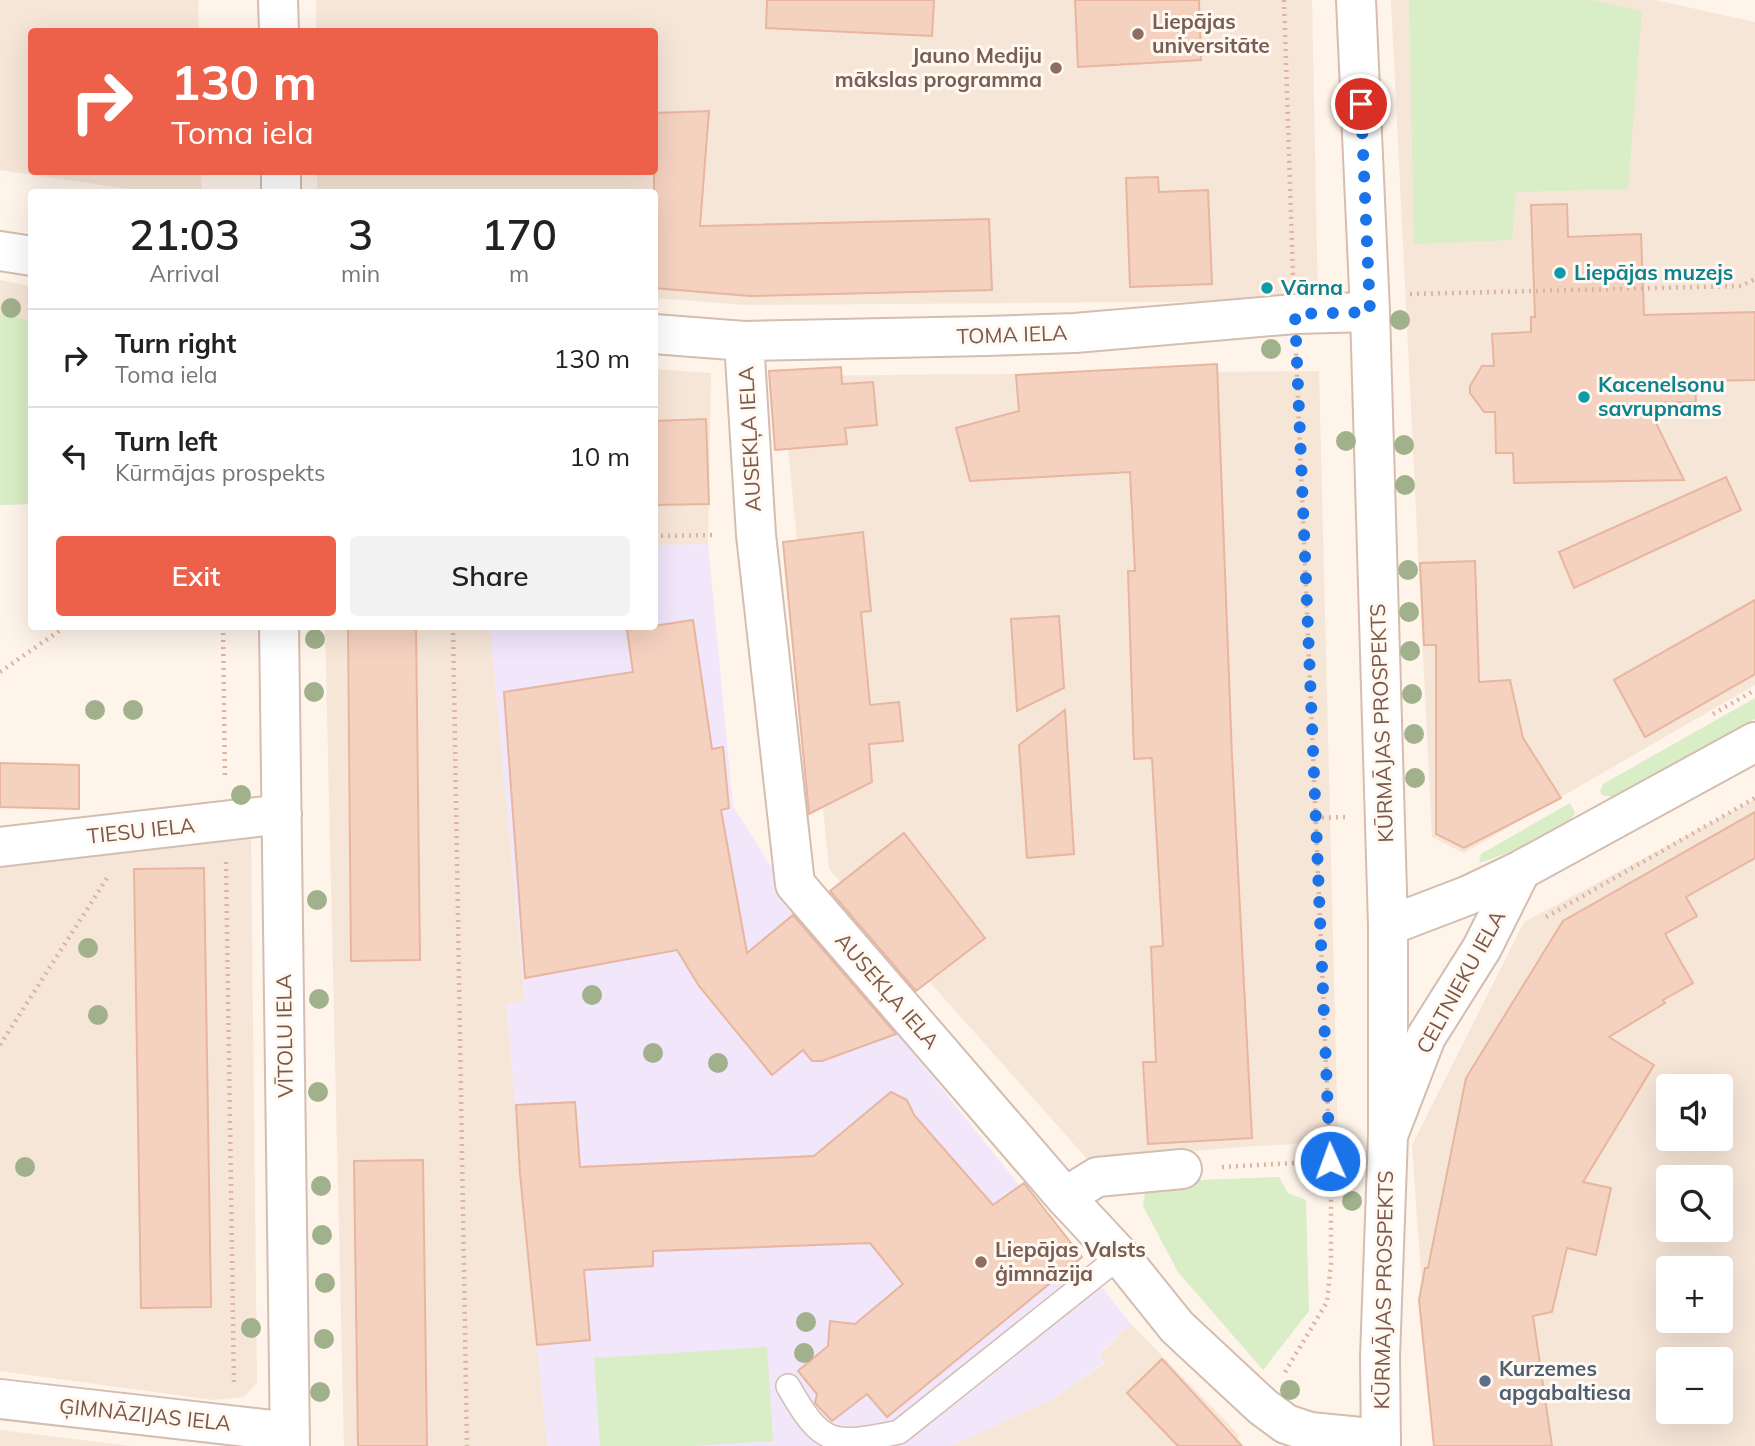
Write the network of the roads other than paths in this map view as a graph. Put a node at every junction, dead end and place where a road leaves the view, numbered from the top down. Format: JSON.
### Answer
{"nodes":[{"id":1,"x":278,"y":0,"type":"edge"},
{"id":2,"x":1356,"y":0,"type":"edge"},
{"id":3,"x":279,"y":28,"type":"edge"},
{"id":4,"x":0,"y":251,"type":"edge"},
{"id":5,"x":28,"y":255,"type":"edge"},
{"id":6,"x":1370,"y":312,"type":"junction"},
{"id":7,"x":658,"y":334,"type":"edge"},
{"id":8,"x":744,"y":341,"type":"junction"},
{"id":9,"x":279,"y":630,"type":"edge"},
{"id":10,"x":1755,"y":742,"type":"edge"},
{"id":11,"x":282,"y":814,"type":"junction"},
{"id":12,"x":0,"y":847,"type":"edge"},
{"id":13,"x":1521,"y":870,"type":"junction"},
{"id":14,"x":1388,"y":926,"type":"junction"},
{"id":15,"x":1388,"y":1135,"type":"junction"},
{"id":16,"x":1182,"y":1169,"type":"road end"},
{"id":17,"x":1065,"y":1197,"type":"junction"},
{"id":18,"x":1120,"y":1256,"type":"junction"},
{"id":19,"x":788,"y":1386,"type":"dead end"},
{"id":20,"x":0,"y":1399,"type":"edge"},
{"id":21,"x":290,"y":1439,"type":"edge"},
{"id":22,"x":1381,"y":1442,"type":"edge"}],
"edges":[{"from":1,"to":3,"type":"street"},
{"from":2,"to":6,"type":"street","name":"KŪRMĀJAS PROSPEKTS"},
{"from":4,"to":5,"type":"street"},
{"from":6,"to":8,"type":"street","name":"TOMA IELA"},
{"from":6,"to":14,"type":"street","name":"KŪRMĀJAS PROSPEKTS"},
{"from":7,"to":8,"type":"street","name":"TOMA IELA"},
{"from":8,"to":17,"type":"street","name":"AUSEKĻA IELA"},
{"from":9,"to":11,"type":"street","name":"VĪTOLU IELA"},
{"from":10,"to":13,"type":"street","name":"CELTNIEKU IELA"},
{"from":11,"to":12,"type":"street","name":"TIESU IELA"},
{"from":11,"to":21,"type":"street","name":"VĪTOLU IELA"},
{"from":13,"to":14,"type":"street","name":"CELTNIEKU IELA"},
{"from":13,"to":15,"type":"street","name":"CELTNIEKU IELA"},
{"from":14,"to":15,"type":"street","name":"KŪRMĀJAS PROSPEKTS"},
{"from":15,"to":22,"type":"street","name":"KŪRMĀJAS PROSPEKTS"},
{"from":16,"to":17,"type":"street"},
{"from":17,"to":18,"type":"street","name":"AUSEKĻA IELA"},
{"from":18,"to":19,"type":"lane"},
{"from":18,"to":22,"type":"street","name":"AUSEKĻA IELA"},
{"from":20,"to":21,"type":"street","name":"ĢIMNĀZIJAS IELA"}]}
